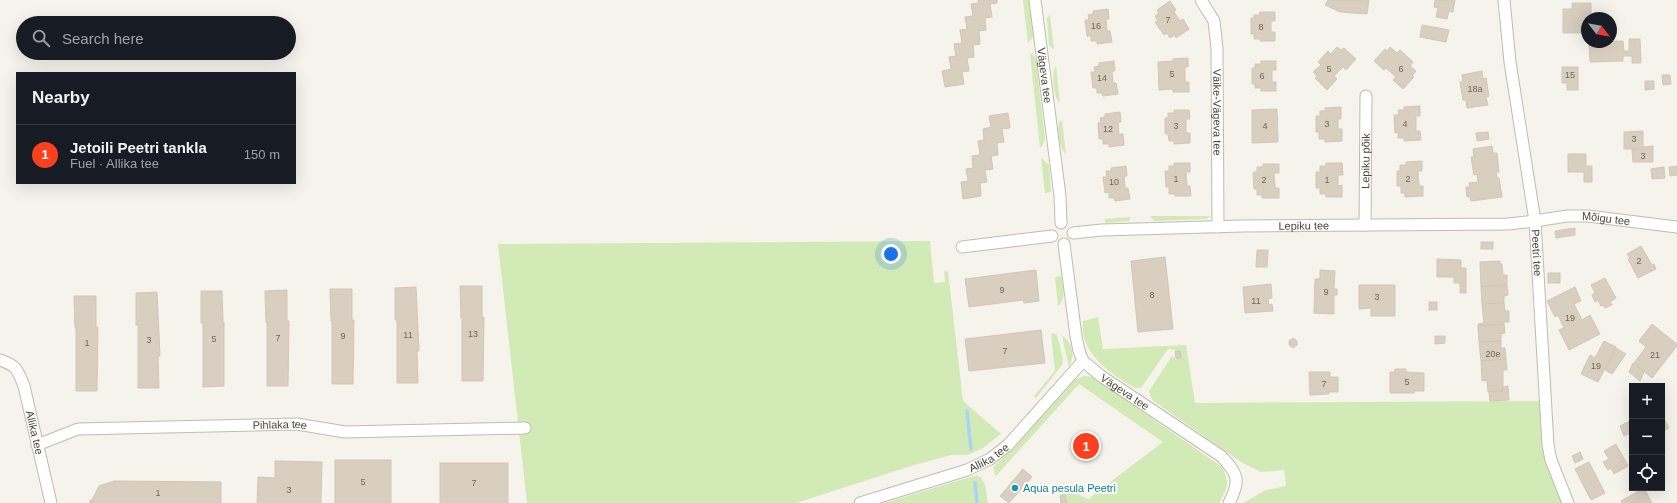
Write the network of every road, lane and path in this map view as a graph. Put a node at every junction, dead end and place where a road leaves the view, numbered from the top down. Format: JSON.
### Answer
{"nodes":[{"id":1,"x":1035,"y":0,"type":"edge"},
{"id":2,"x":1201,"y":0,"type":"edge"},
{"id":3,"x":1504,"y":0,"type":"edge"},
{"id":4,"x":1366,"y":96,"type":"dead end"},
{"id":5,"x":1535,"y":221,"type":"junction"},
{"id":6,"x":1061,"y":223,"type":"junction"},
{"id":7,"x":1365,"y":226,"type":"junction"},
{"id":8,"x":1218,"y":227,"type":"junction"},
{"id":9,"x":1677,"y":227,"type":"edge"},
{"id":10,"x":1073,"y":233,"type":"junction"},
{"id":11,"x":1052,"y":236,"type":"junction"},
{"id":12,"x":1064,"y":244,"type":"junction"},
{"id":13,"x":962,"y":248,"type":"dead end"},
{"id":14,"x":0,"y":360,"type":"edge"},
{"id":15,"x":1084,"y":361,"type":"junction"},
{"id":16,"x":525,"y":428,"type":"dead end"},
{"id":17,"x":37,"y":445,"type":"junction"},
{"id":18,"x":51,"y":503,"type":"edge"},
{"id":19,"x":860,"y":503,"type":"edge"},
{"id":20,"x":1229,"y":503,"type":"edge"},
{"id":21,"x":1568,"y":503,"type":"edge"}],
"edges":[{"from":1,"to":6,"type":"street","name":"Vägeva tee"},
{"from":2,"to":8,"type":"street","name":"Väike-Vägeva tee"},
{"from":3,"to":5,"type":"street","name":"Peetri tee"},
{"from":4,"to":7,"type":"street","name":"Lepiku põik"},
{"from":5,"to":7,"type":"street","name":"Lepiku tee"},
{"from":5,"to":9,"type":"street","name":"Mõigu tee"},
{"from":5,"to":21,"type":"street","name":"Peetri tee"},
{"from":6,"to":10,"type":"street"},
{"from":6,"to":11,"type":"street"},
{"from":7,"to":8,"type":"street","name":"Lepiku tee"},
{"from":8,"to":10,"type":"street","name":"Lepiku tee"},
{"from":10,"to":12,"type":"street"},
{"from":11,"to":12,"type":"street"},
{"from":11,"to":13,"type":"street"},
{"from":12,"to":15,"type":"street","name":"Vägeva tee"},
{"from":14,"to":17,"type":"street","name":"Allika tee"},
{"from":15,"to":19,"type":"street","name":"Allika tee"},
{"from":15,"to":20,"type":"street","name":"Vägeva tee"},
{"from":16,"to":17,"type":"street","name":"Pihlaka tee"},
{"from":17,"to":18,"type":"street","name":"Allika tee"}]}
